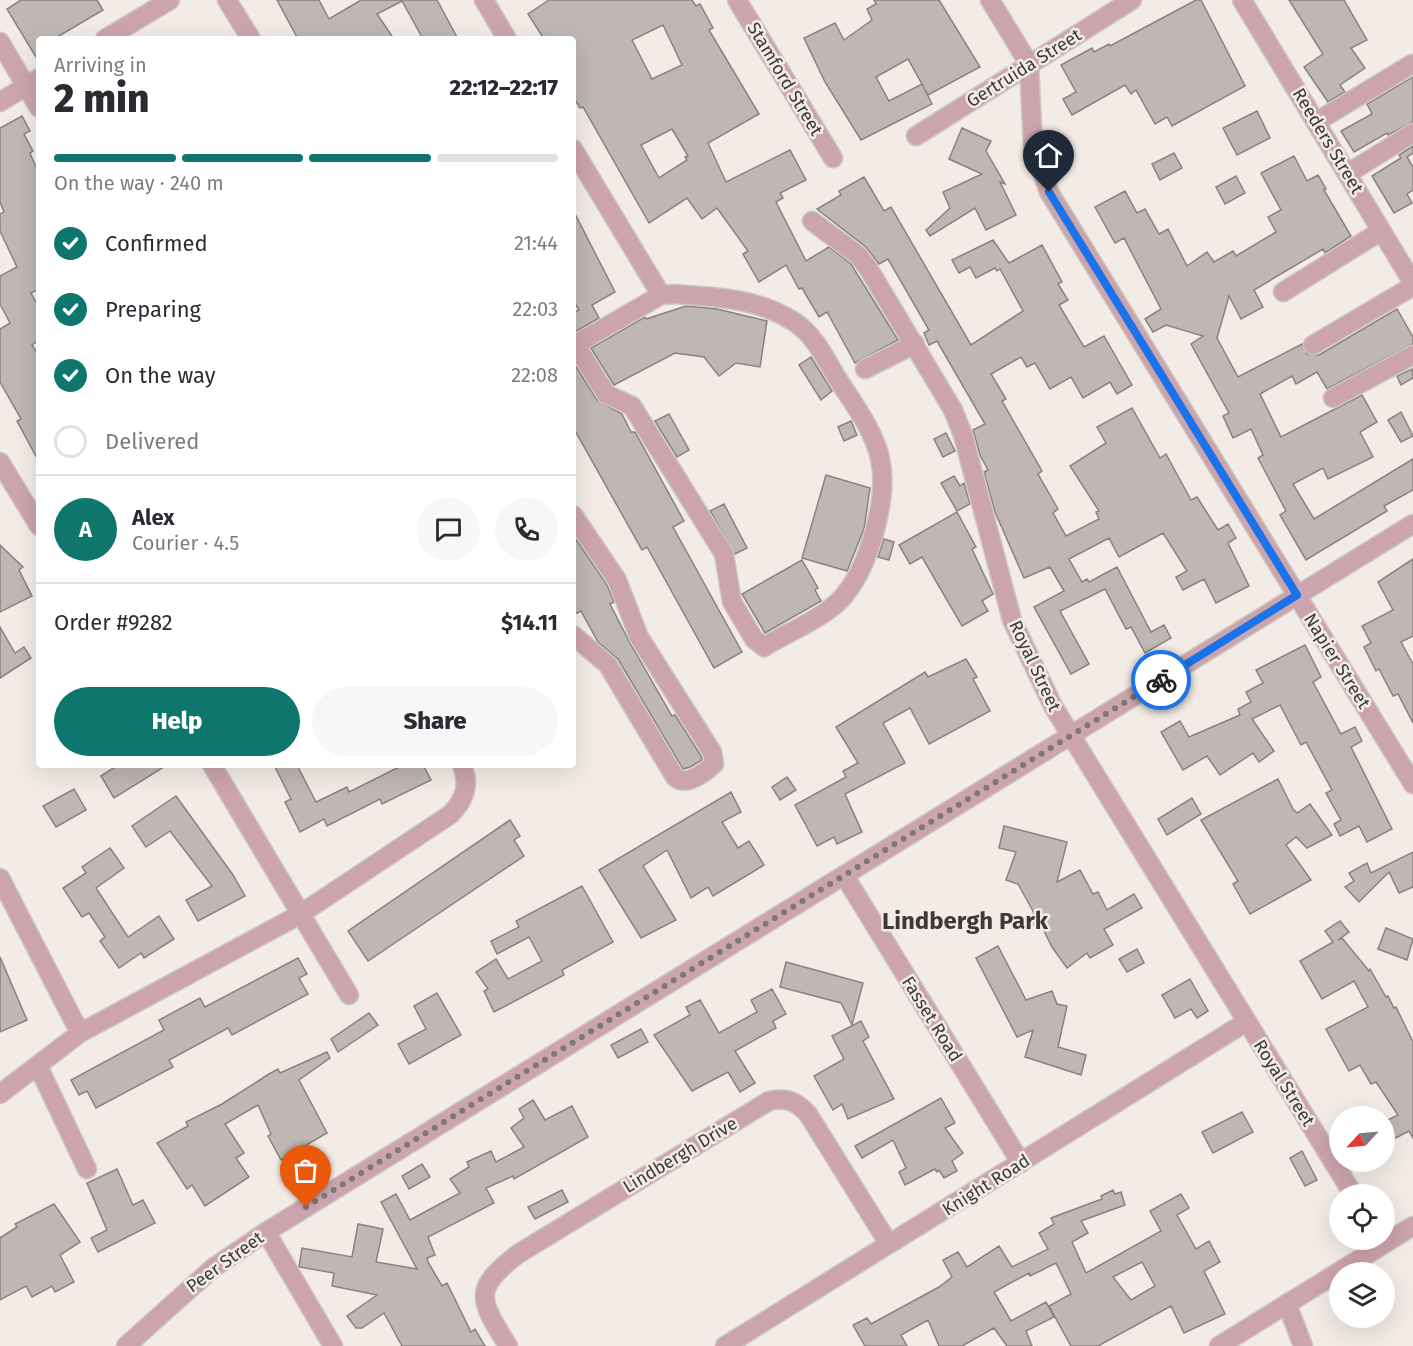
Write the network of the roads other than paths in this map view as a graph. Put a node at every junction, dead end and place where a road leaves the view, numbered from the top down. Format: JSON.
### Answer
{"nodes":[{"id":1,"x":170,"y":0,"type":"edge"},
{"id":2,"x":227,"y":0,"type":"edge"},
{"id":3,"x":484,"y":0,"type":"edge"},
{"id":4,"x":737,"y":0,"type":"edge"},
{"id":5,"x":990,"y":0,"type":"edge"},
{"id":6,"x":1132,"y":0,"type":"edge"},
{"id":7,"x":1242,"y":0,"type":"edge"},
{"id":8,"x":110,"y":36,"type":"edge"},
{"id":9,"x":249,"y":36,"type":"edge"},
{"id":10,"x":505,"y":36,"type":"edge"},
{"id":11,"x":0,"y":42,"type":"edge"},
{"id":12,"x":1029,"y":64,"type":"junction"},
{"id":13,"x":1412,"y":64,"type":"edge"},
{"id":14,"x":33,"y":82,"type":"edge"},
{"id":15,"x":0,"y":102,"type":"edge"},
{"id":16,"x":1316,"y":122,"type":"junction"},
{"id":17,"x":1413,"y":133,"type":"edge"},
{"id":18,"x":916,"y":136,"type":"dead end"},
{"id":19,"x":576,"y":154,"type":"edge"},
{"id":20,"x":833,"y":158,"type":"dead end"},
{"id":21,"x":1347,"y":174,"type":"junction"},
{"id":22,"x":812,"y":221,"type":"dead end"},
{"id":23,"x":1381,"y":231,"type":"junction"},
{"id":24,"x":1413,"y":284,"type":"edge"},
{"id":25,"x":1283,"y":292,"type":"dead end"},
{"id":26,"x":661,"y":295,"type":"junction"},
{"id":27,"x":915,"y":344,"type":"junction"},
{"id":28,"x":1313,"y":345,"type":"dead end"},
{"id":29,"x":1413,"y":355,"type":"edge"},
{"id":30,"x":865,"y":369,"type":"dead end"},
{"id":31,"x":1333,"y":398,"type":"dead end"},
{"id":32,"x":0,"y":462,"type":"edge"},
{"id":33,"x":576,"y":519,"type":"edge"},
{"id":34,"x":36,"y":521,"type":"edge"},
{"id":35,"x":1413,"y":524,"type":"edge"},
{"id":36,"x":1297,"y":595,"type":"junction"},
{"id":37,"x":576,"y":638,"type":"edge"},
{"id":38,"x":1070,"y":737,"type":"junction"},
{"id":39,"x":214,"y":768,"type":"edge"},
{"id":40,"x":463,"y":768,"type":"edge"},
{"id":41,"x":1413,"y":784,"type":"edge"},
{"id":42,"x":844,"y":875,"type":"junction"},
{"id":43,"x":0,"y":878,"type":"edge"},
{"id":44,"x":299,"y":915,"type":"junction"},
{"id":45,"x":348,"y":994,"type":"dead end"},
{"id":46,"x":1246,"y":1022,"type":"junction"},
{"id":47,"x":80,"y":1033,"type":"junction"},
{"id":48,"x":38,"y":1066,"type":"junction"},
{"id":49,"x":0,"y":1094,"type":"edge"},
{"id":50,"x":1021,"y":1163,"type":"junction"},
{"id":51,"x":87,"y":1169,"type":"dead end"},
{"id":52,"x":1347,"y":1184,"type":"edge"},
{"id":53,"x":1413,"y":1226,"type":"edge"},
{"id":54,"x":266,"y":1232,"type":"junction"},
{"id":55,"x":1395,"y":1235,"type":"edge"},
{"id":56,"x":889,"y":1245,"type":"junction"},
{"id":57,"x":1370,"y":1250,"type":"edge"},
{"id":58,"x":1287,"y":1304,"type":"junction"},
{"id":59,"x":126,"y":1346,"type":"edge"},
{"id":60,"x":333,"y":1346,"type":"edge"},
{"id":61,"x":508,"y":1346,"type":"edge"},
{"id":62,"x":725,"y":1346,"type":"edge"},
{"id":63,"x":1219,"y":1346,"type":"edge"},
{"id":64,"x":1303,"y":1346,"type":"edge"}],
"edges":[{"from":1,"to":8,"type":"street"},
{"from":2,"to":9,"type":"street"},
{"from":3,"to":10,"type":"street"},
{"from":4,"to":20,"type":"street","name":"Stamford Street"},
{"from":5,"to":12,"type":"street","name":"Napier Street"},
{"from":6,"to":12,"type":"street","name":"Gertruida Street"},
{"from":7,"to":16,"type":"street","name":"Reeders Street"},
{"from":11,"to":14,"type":"street"},
{"from":12,"to":18,"type":"street","name":"Gertruida Street"},
{"from":12,"to":36,"type":"street","name":"Napier Street"},
{"from":13,"to":16,"type":"street"},
{"from":14,"to":15,"type":"street"},
{"from":16,"to":21,"type":"street","name":"Reeders Street"},
{"from":17,"to":21,"type":"street"},
{"from":19,"to":26,"type":"street"},
{"from":21,"to":23,"type":"street","name":"Reeders Street"},
{"from":22,"to":27,"type":"street","name":"Royal Street"},
{"from":23,"to":24,"type":"street","name":"Reeders Street"},
{"from":23,"to":25,"type":"street"},
{"from":24,"to":28,"type":"street"},
{"from":26,"to":26,"type":"street"},
{"from":27,"to":30,"type":"street"},
{"from":27,"to":38,"type":"street","name":"Royal Street"},
{"from":29,"to":31,"type":"street"},
{"from":32,"to":34,"type":"street"},
{"from":33,"to":37,"type":"street"},
{"from":35,"to":36,"type":"street","name":"Peer Street"},
{"from":36,"to":38,"type":"street","name":"Peer Street"},
{"from":36,"to":41,"type":"street","name":"Napier Street"},
{"from":38,"to":42,"type":"street","name":"Peer Street"},
{"from":38,"to":46,"type":"street","name":"Royal Street"},
{"from":39,"to":44,"type":"street"},
{"from":40,"to":44,"type":"street"},
{"from":42,"to":50,"type":"street","name":"Fasset Road"},
{"from":42,"to":54,"type":"street","name":"Peer Street"},
{"from":43,"to":47,"type":"street"},
{"from":44,"to":45,"type":"street"},
{"from":44,"to":47,"type":"street"},
{"from":46,"to":50,"type":"street","name":"Knight Road"},
{"from":46,"to":52,"type":"street","name":"Royal Street"},
{"from":47,"to":48,"type":"street"},
{"from":48,"to":49,"type":"street"},
{"from":48,"to":51,"type":"street"},
{"from":50,"to":56,"type":"street","name":"Knight Road"},
{"from":53,"to":55,"type":"street"},
{"from":54,"to":59,"type":"street","name":"Peer Street"},
{"from":54,"to":60,"type":"street"},
{"from":56,"to":61,"type":"street","name":"Lindbergh Drive"},
{"from":56,"to":62,"type":"street","name":"Knight Road"},
{"from":57,"to":58,"type":"street"},
{"from":58,"to":63,"type":"street"},
{"from":58,"to":64,"type":"street"}]}
